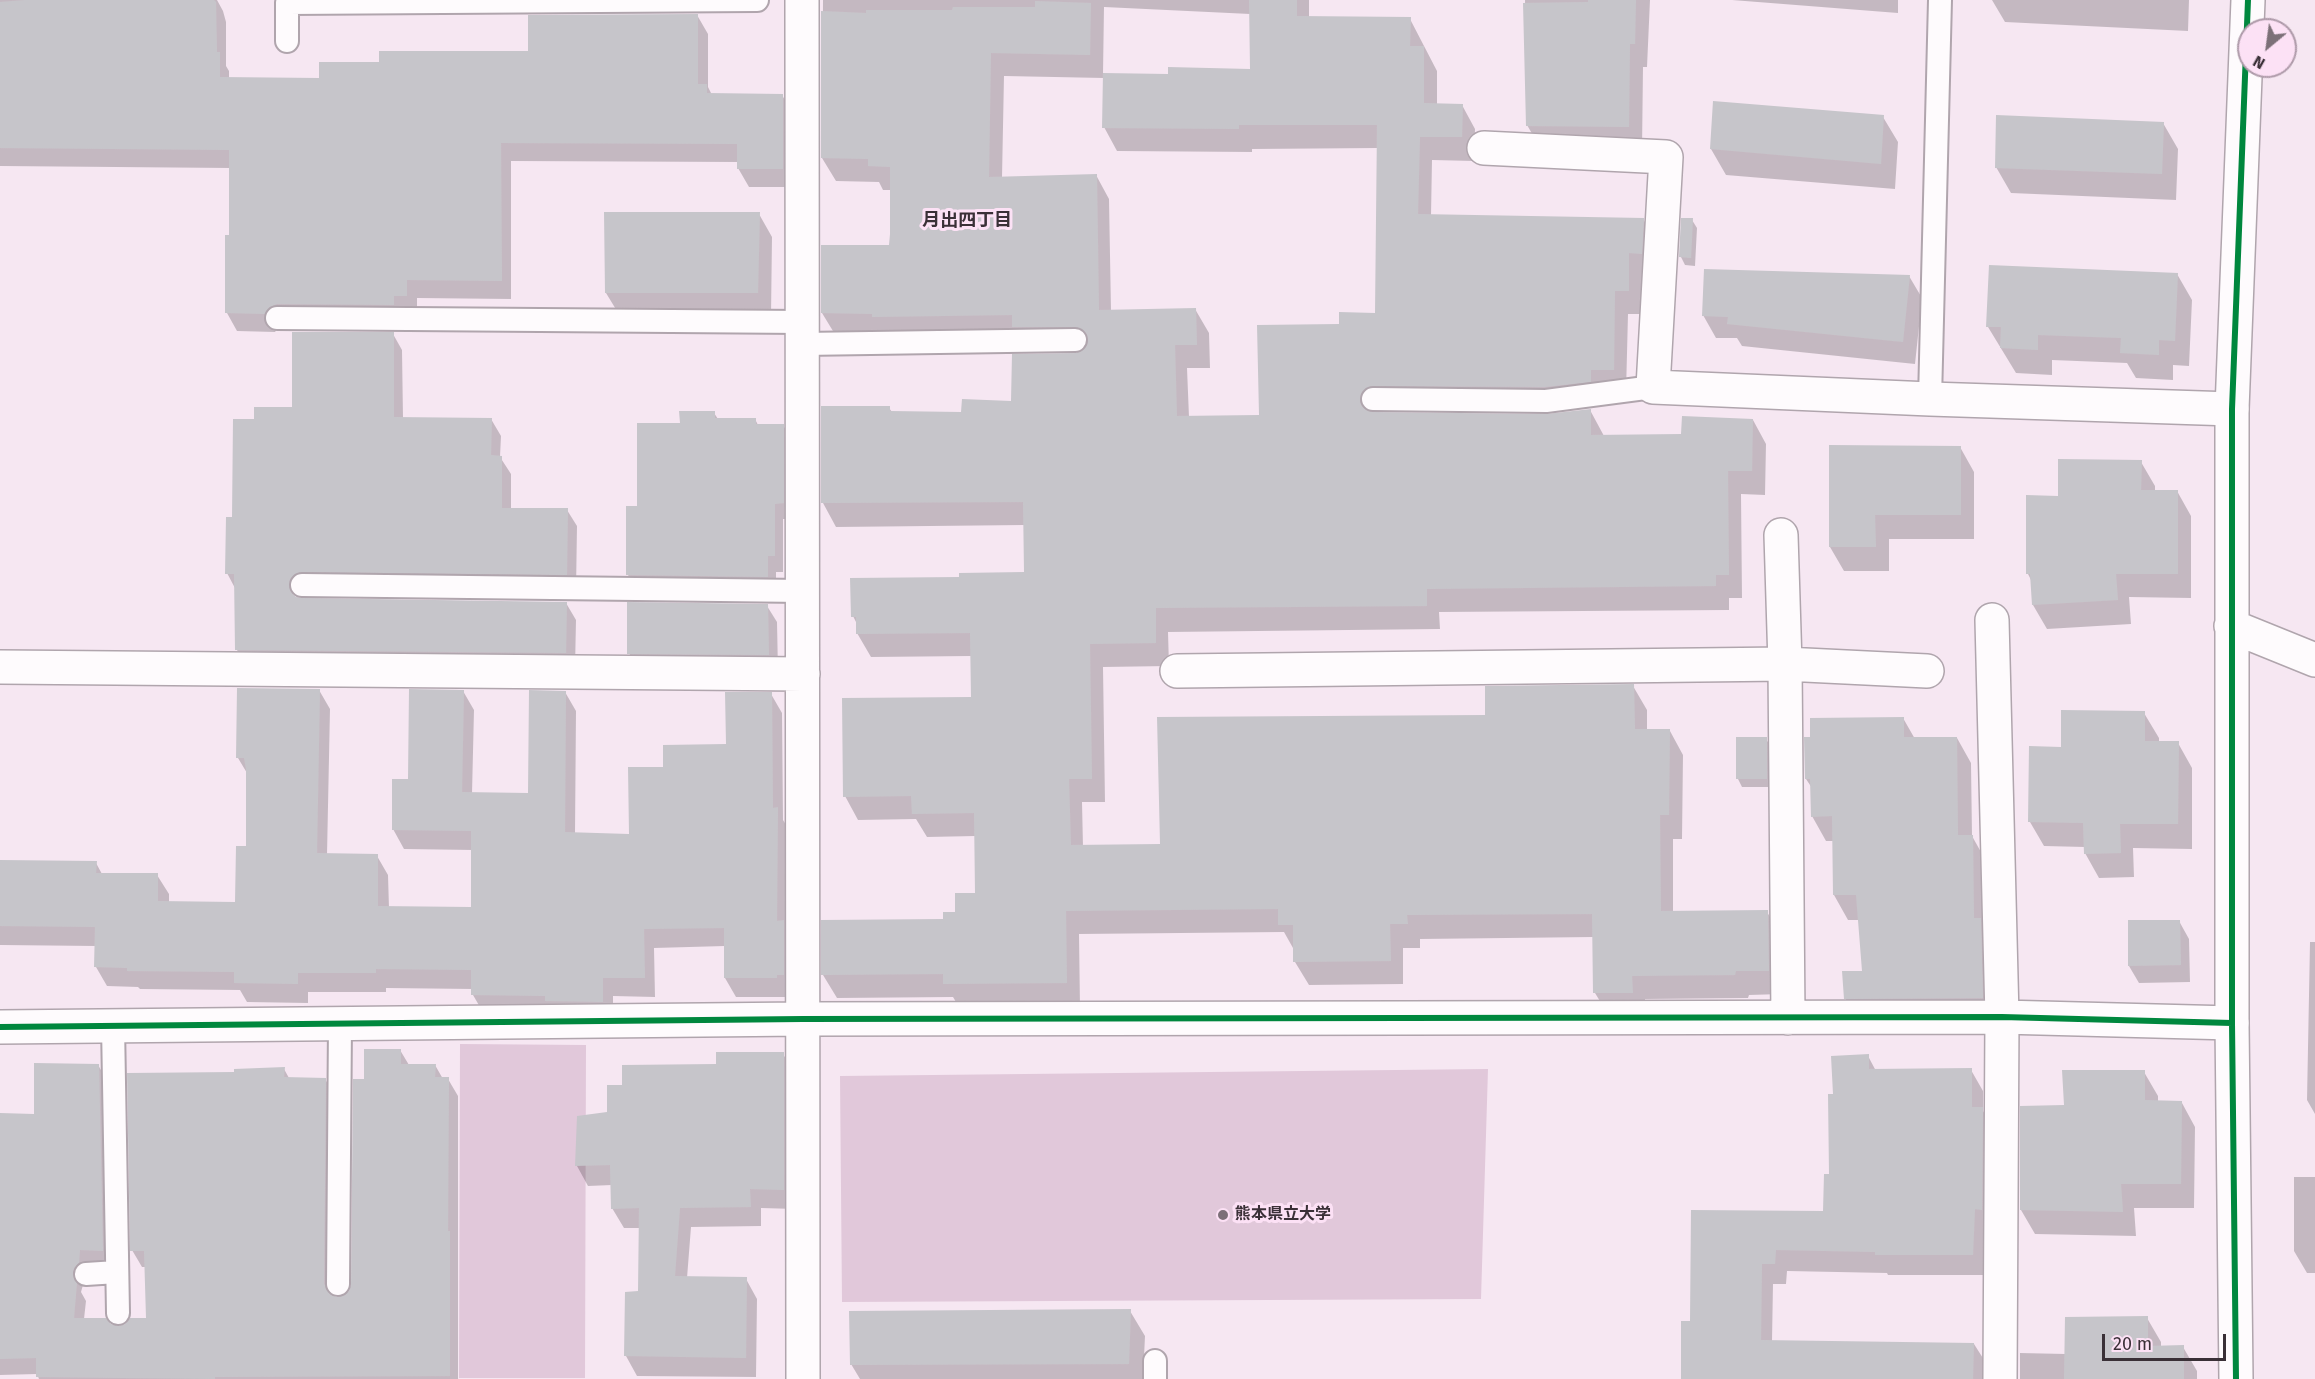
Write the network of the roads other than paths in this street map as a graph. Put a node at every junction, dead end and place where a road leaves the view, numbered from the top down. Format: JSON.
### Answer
{"nodes":[{"id":1,"x":757,"y":0,"type":"edge"},
{"id":2,"x":802,"y":0,"type":"edge"},
{"id":3,"x":1940,"y":0,"type":"edge"},
{"id":4,"x":2248,"y":0,"type":"edge"},
{"id":5,"x":286,"y":41,"type":"dead end"},
{"id":6,"x":1484,"y":148,"type":"dead end"},
{"id":7,"x":277,"y":318,"type":"dead end"},
{"id":8,"x":803,"y":333,"type":"junction"},
{"id":9,"x":1075,"y":340,"type":"dead end"},
{"id":10,"x":1653,"y":387,"type":"junction"},
{"id":11,"x":1373,"y":399,"type":"dead end"},
{"id":12,"x":1930,"y":399,"type":"junction"},
{"id":13,"x":2232,"y":409,"type":"junction"},
{"id":14,"x":1781,"y":535,"type":"dead end"},
{"id":15,"x":302,"y":585,"type":"dead end"},
{"id":16,"x":803,"y":591,"type":"junction"},
{"id":17,"x":1992,"y":620,"type":"dead end"},
{"id":18,"x":2231,"y":626,"type":"junction"},
{"id":19,"x":2315,"y":660,"type":"edge"},
{"id":20,"x":1785,"y":664,"type":"junction"},
{"id":21,"x":0,"y":667,"type":"edge"},
{"id":22,"x":1177,"y":670,"type":"dead end"},
{"id":23,"x":1927,"y":671,"type":"dead end"},
{"id":24,"x":803,"y":674,"type":"junction"},
{"id":25,"x":2002,"y":1017,"type":"junction"},
{"id":26,"x":1788,"y":1018,"type":"junction"},
{"id":27,"x":803,"y":1019,"type":"junction"},
{"id":28,"x":340,"y":1023,"type":"junction"},
{"id":29,"x":2232,"y":1023,"type":"junction"},
{"id":30,"x":113,"y":1025,"type":"junction"},
{"id":31,"x":0,"y":1027,"type":"edge"},
{"id":32,"x":117,"y":1272,"type":"junction"},
{"id":33,"x":86,"y":1274,"type":"dead end"},
{"id":34,"x":338,"y":1284,"type":"dead end"},
{"id":35,"x":118,"y":1313,"type":"dead end"},
{"id":36,"x":803,"y":1379,"type":"edge"},
{"id":37,"x":2000,"y":1379,"type":"edge"},
{"id":38,"x":2236,"y":1379,"type":"edge"}],
"edges":[{"from":1,"to":5,"type":"lane"},
{"from":2,"to":8,"type":"street"},
{"from":3,"to":12,"type":"lane"},
{"from":4,"to":13,"type":"street"},
{"from":6,"to":10,"type":"street"},
{"from":7,"to":8,"type":"lane"},
{"from":8,"to":9,"type":"lane"},
{"from":8,"to":16,"type":"street"},
{"from":10,"to":11,"type":"lane"},
{"from":10,"to":12,"type":"street"},
{"from":12,"to":13,"type":"street"},
{"from":13,"to":18,"type":"street"},
{"from":14,"to":20,"type":"street"},
{"from":15,"to":16,"type":"lane"},
{"from":16,"to":24,"type":"street"},
{"from":17,"to":25,"type":"street"},
{"from":18,"to":19,"type":"street"},
{"from":18,"to":29,"type":"street"},
{"from":20,"to":22,"type":"street"},
{"from":20,"to":23,"type":"street"},
{"from":20,"to":26,"type":"street"},
{"from":21,"to":24,"type":"street"},
{"from":24,"to":27,"type":"street"},
{"from":25,"to":26,"type":"street"},
{"from":25,"to":29,"type":"street"},
{"from":25,"to":37,"type":"street"},
{"from":26,"to":27,"type":"street"},
{"from":27,"to":28,"type":"street"},
{"from":27,"to":36,"type":"street"},
{"from":28,"to":30,"type":"street"},
{"from":28,"to":34,"type":"lane"},
{"from":29,"to":38,"type":"street"},
{"from":30,"to":31,"type":"street"},
{"from":30,"to":32,"type":"lane"},
{"from":32,"to":33,"type":"lane"},
{"from":32,"to":35,"type":"lane"}]}
